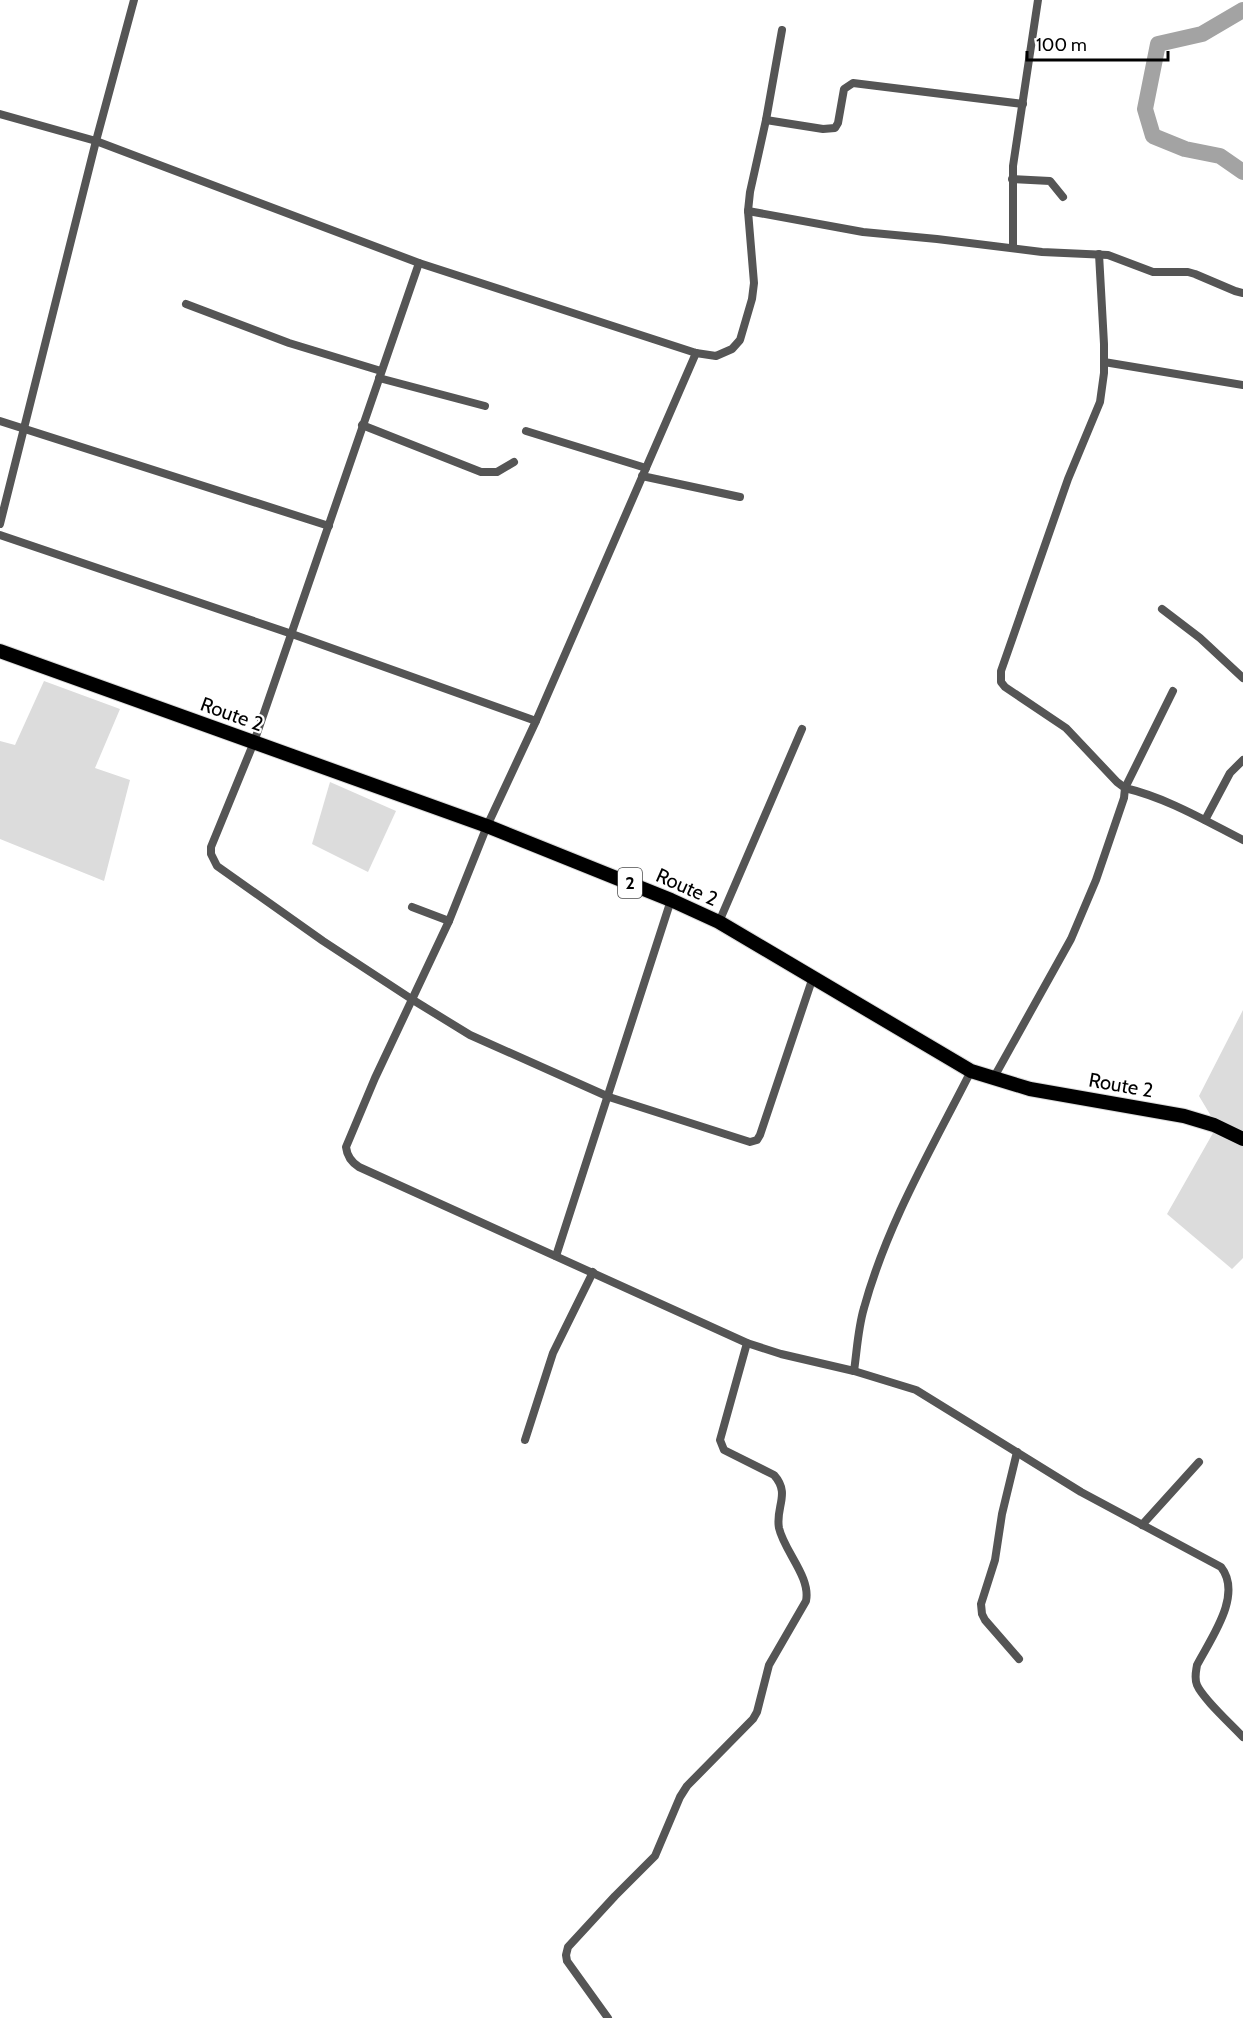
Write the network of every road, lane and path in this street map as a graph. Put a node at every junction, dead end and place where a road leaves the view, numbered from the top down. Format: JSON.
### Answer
{"nodes":[{"id":1,"x":134,"y":0,"type":"edge"},
{"id":2,"x":1038,"y":0,"type":"edge"},
{"id":3,"x":782,"y":30,"type":"dead end"},
{"id":4,"x":1023,"y":104,"type":"junction"},
{"id":5,"x":0,"y":114,"type":"edge"},
{"id":6,"x":766,"y":120,"type":"junction"},
{"id":7,"x":96,"y":141,"type":"junction"},
{"id":8,"x":1012,"y":179,"type":"junction"},
{"id":9,"x":1063,"y":197,"type":"dead end"},
{"id":10,"x":748,"y":211,"type":"junction"},
{"id":11,"x":1013,"y":248,"type":"junction"},
{"id":12,"x":1099,"y":254,"type":"junction"},
{"id":13,"x":419,"y":263,"type":"junction"},
{"id":14,"x":1243,"y":293,"type":"edge"},
{"id":15,"x":186,"y":304,"type":"dead end"},
{"id":16,"x":696,"y":353,"type":"junction"},
{"id":17,"x":1104,"y":362,"type":"junction"},
{"id":18,"x":380,"y":374,"type":"junction"},
{"id":19,"x":1243,"y":385,"type":"edge"},
{"id":20,"x":485,"y":406,"type":"dead end"},
{"id":21,"x":0,"y":421,"type":"edge"},
{"id":22,"x":362,"y":425,"type":"junction"},
{"id":23,"x":24,"y":428,"type":"junction"},
{"id":24,"x":526,"y":431,"type":"dead end"},
{"id":25,"x":514,"y":462,"type":"dead end"},
{"id":26,"x":644,"y":472,"type":"junction"},
{"id":27,"x":740,"y":496,"type":"dead end"},
{"id":28,"x":0,"y":524,"type":"edge"},
{"id":29,"x":328,"y":526,"type":"junction"},
{"id":30,"x":0,"y":536,"type":"edge"},
{"id":31,"x":1162,"y":609,"type":"dead end"},
{"id":32,"x":292,"y":633,"type":"junction"},
{"id":33,"x":0,"y":651,"type":"edge"},
{"id":34,"x":1243,"y":678,"type":"edge"},
{"id":35,"x":1173,"y":691,"type":"dead end"},
{"id":36,"x":536,"y":721,"type":"junction"},
{"id":37,"x":802,"y":729,"type":"dead end"},
{"id":38,"x":254,"y":742,"type":"junction"},
{"id":39,"x":1243,"y":760,"type":"edge"},
{"id":40,"x":1125,"y":788,"type":"junction"},
{"id":41,"x":1205,"y":820,"type":"junction"},
{"id":42,"x":487,"y":826,"type":"junction"},
{"id":43,"x":1243,"y":840,"type":"edge"},
{"id":44,"x":671,"y":900,"type":"junction"},
{"id":45,"x":412,"y":907,"type":"dead end"},
{"id":46,"x":449,"y":921,"type":"junction"},
{"id":47,"x":719,"y":922,"type":"junction"},
{"id":48,"x":813,"y":977,"type":"junction"},
{"id":49,"x":413,"y":1000,"type":"junction"},
{"id":50,"x":971,"y":1071,"type":"junction"},
{"id":51,"x":993,"y":1079,"type":"junction"},
{"id":52,"x":609,"y":1097,"type":"junction"},
{"id":53,"x":1243,"y":1139,"type":"edge"},
{"id":54,"x":556,"y":1256,"type":"junction"},
{"id":55,"x":593,"y":1272,"type":"junction"},
{"id":56,"x":747,"y":1344,"type":"junction"},
{"id":57,"x":854,"y":1371,"type":"junction"},
{"id":58,"x":525,"y":1440,"type":"dead end"},
{"id":59,"x":1017,"y":1452,"type":"junction"},
{"id":60,"x":1199,"y":1462,"type":"dead end"},
{"id":61,"x":1142,"y":1525,"type":"junction"},
{"id":62,"x":1019,"y":1659,"type":"dead end"},
{"id":63,"x":1243,"y":1737,"type":"edge"},
{"id":64,"x":608,"y":2018,"type":"edge"}],
"edges":[{"from":1,"to":7,"type":"street"},
{"from":2,"to":4,"type":"street"},
{"from":3,"to":6,"type":"street"},
{"from":4,"to":6,"type":"street"},
{"from":4,"to":8,"type":"street"},
{"from":5,"to":7,"type":"street"},
{"from":6,"to":10,"type":"street"},
{"from":7,"to":13,"type":"street"},
{"from":7,"to":23,"type":"street"},
{"from":8,"to":9,"type":"street"},
{"from":8,"to":11,"type":"street"},
{"from":10,"to":11,"type":"street"},
{"from":10,"to":16,"type":"street"},
{"from":11,"to":12,"type":"street"},
{"from":12,"to":14,"type":"street"},
{"from":12,"to":17,"type":"street"},
{"from":13,"to":16,"type":"street"},
{"from":13,"to":18,"type":"street"},
{"from":15,"to":18,"type":"street"},
{"from":16,"to":26,"type":"street"},
{"from":17,"to":19,"type":"street"},
{"from":17,"to":40,"type":"street"},
{"from":18,"to":20,"type":"street"},
{"from":18,"to":22,"type":"street"},
{"from":21,"to":23,"type":"street"},
{"from":22,"to":25,"type":"street"},
{"from":22,"to":29,"type":"street"},
{"from":23,"to":28,"type":"street"},
{"from":23,"to":29,"type":"street"},
{"from":24,"to":26,"type":"street"},
{"from":26,"to":27,"type":"street"},
{"from":26,"to":36,"type":"street"},
{"from":29,"to":32,"type":"street"},
{"from":30,"to":32,"type":"street"},
{"from":31,"to":34,"type":"street"},
{"from":32,"to":36,"type":"street"},
{"from":32,"to":38,"type":"street"},
{"from":33,"to":38,"type":"highway","name":"Route 2","number":"2"},
{"from":35,"to":40,"type":"street"},
{"from":36,"to":42,"type":"street"},
{"from":37,"to":47,"type":"street"},
{"from":38,"to":42,"type":"highway","name":"Route 2","number":"2"},
{"from":38,"to":49,"type":"street"},
{"from":39,"to":41,"type":"street"},
{"from":40,"to":41,"type":"street"},
{"from":40,"to":51,"type":"street"},
{"from":41,"to":43,"type":"street"},
{"from":42,"to":44,"type":"highway","name":"Route 2","number":"2"},
{"from":42,"to":46,"type":"street"},
{"from":44,"to":47,"type":"highway","name":"Route 2","number":"2"},
{"from":44,"to":52,"type":"street"},
{"from":45,"to":46,"type":"street"},
{"from":46,"to":49,"type":"street"},
{"from":47,"to":48,"type":"highway","name":"Route 2","number":"2"},
{"from":48,"to":50,"type":"highway","name":"Route 2","number":"2"},
{"from":48,"to":52,"type":"street"},
{"from":49,"to":52,"type":"street"},
{"from":49,"to":54,"type":"street"},
{"from":50,"to":51,"type":"highway","name":"Route 2","number":"2"},
{"from":50,"to":57,"type":"street"},
{"from":51,"to":53,"type":"highway","name":"Route 2","number":"2"},
{"from":52,"to":54,"type":"street"},
{"from":54,"to":55,"type":"street"},
{"from":55,"to":56,"type":"street"},
{"from":55,"to":58,"type":"street"},
{"from":56,"to":57,"type":"street"},
{"from":56,"to":64,"type":"street"},
{"from":57,"to":59,"type":"street"},
{"from":59,"to":61,"type":"street"},
{"from":59,"to":62,"type":"street"},
{"from":60,"to":61,"type":"street"},
{"from":61,"to":63,"type":"street"}]}
